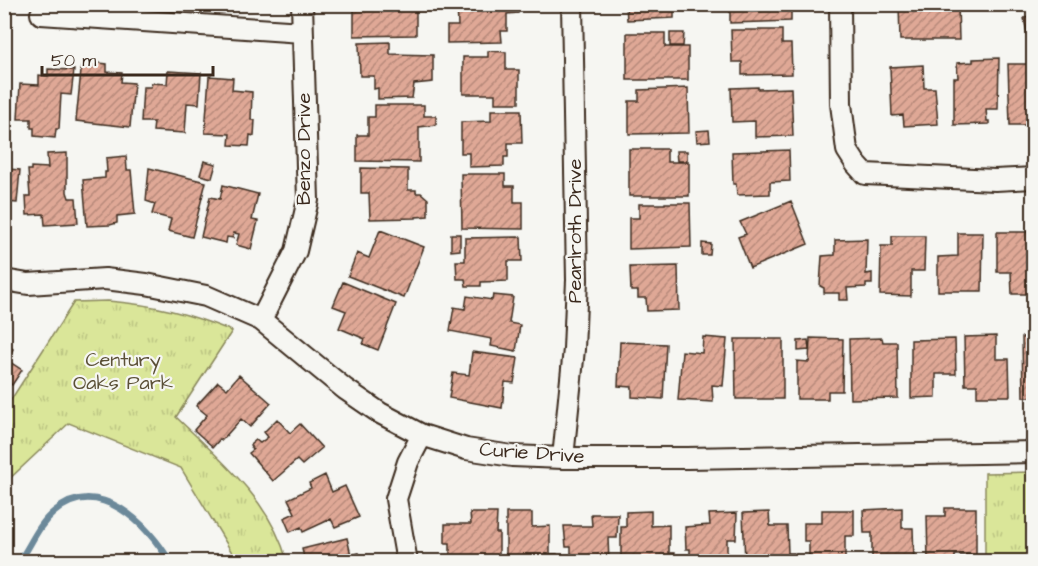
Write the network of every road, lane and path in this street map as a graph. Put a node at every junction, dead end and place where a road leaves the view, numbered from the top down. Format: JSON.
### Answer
{"nodes":[{"id":1,"x":302,"y":4,"type":"edge"},
{"id":2,"x":572,"y":4,"type":"edge"},
{"id":3,"x":840,"y":4,"type":"edge"},
{"id":4,"x":40,"y":14,"type":"dead end"},
{"id":5,"x":302,"y":32,"type":"junction"},
{"id":6,"x":1034,"y":178,"type":"edge"},
{"id":7,"x":4,"y":280,"type":"edge"},
{"id":8,"x":261,"y":320,"type":"junction"},
{"id":9,"x":422,"y":435,"type":"junction"},
{"id":10,"x":1034,"y":452,"type":"edge"},
{"id":11,"x":563,"y":458,"type":"junction"},
{"id":12,"x":407,"y":561,"type":"edge"}],
"edges":[{"from":1,"to":5,"type":"street","name":"Benzo Drive"},
{"from":2,"to":11,"type":"street","name":"Pearlroth Drive"},
{"from":3,"to":6,"type":"street"},
{"from":4,"to":5,"type":"street"},
{"from":5,"to":8,"type":"street","name":"Benzo Drive"},
{"from":7,"to":8,"type":"street","name":"Curie Drive"},
{"from":8,"to":9,"type":"street","name":"Curie Drive"},
{"from":9,"to":11,"type":"street","name":"Curie Drive"},
{"from":9,"to":12,"type":"street"},
{"from":10,"to":11,"type":"street","name":"Curie Drive"}]}
